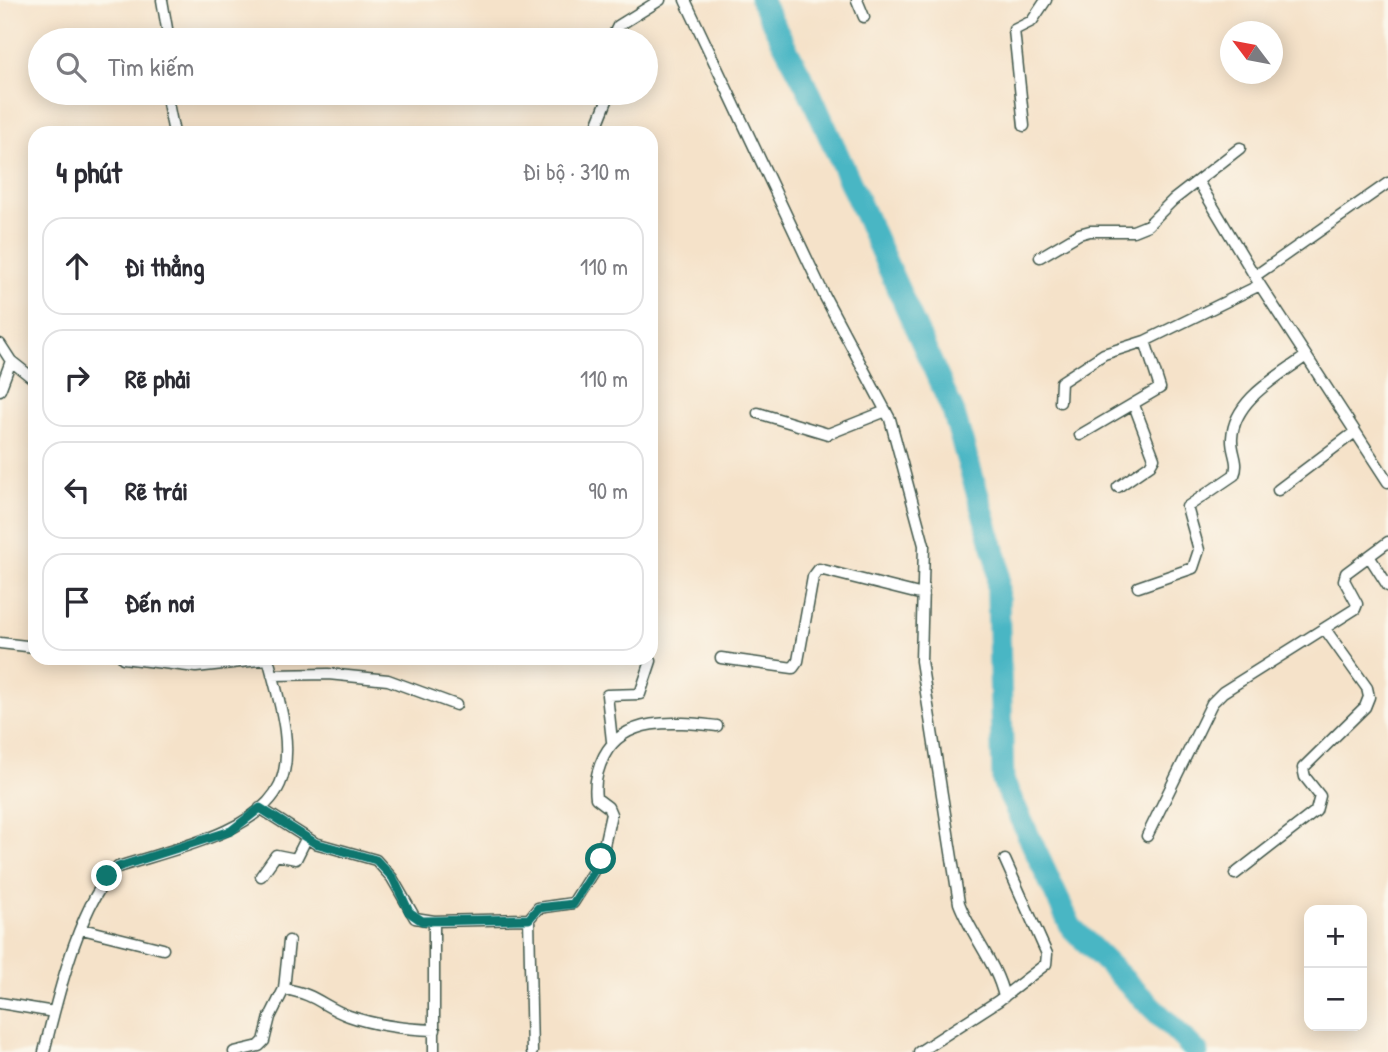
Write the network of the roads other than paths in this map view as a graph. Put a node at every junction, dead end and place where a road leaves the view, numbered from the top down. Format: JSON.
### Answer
{"nodes":[{"id":1,"x":162,"y":0,"type":"edge"},
{"id":2,"x":660,"y":0,"type":"edge"},
{"id":3,"x":685,"y":0,"type":"edge"},
{"id":4,"x":857,"y":0,"type":"edge"},
{"id":5,"x":1046,"y":0,"type":"edge"},
{"id":6,"x":864,"y":17,"type":"dead end"},
{"id":7,"x":167,"y":28,"type":"edge"},
{"id":8,"x":617,"y":28,"type":"edge"},
{"id":9,"x":168,"y":105,"type":"edge"},
{"id":10,"x":605,"y":105,"type":"edge"},
{"id":11,"x":173,"y":126,"type":"edge"},
{"id":12,"x":597,"y":126,"type":"edge"},
{"id":13,"x":1024,"y":126,"type":"dead end"},
{"id":14,"x":1240,"y":148,"type":"dead end"},
{"id":15,"x":1199,"y":183,"type":"junction"},
{"id":16,"x":1388,"y":183,"type":"edge"},
{"id":17,"x":1040,"y":257,"type":"dead end"},
{"id":18,"x":1258,"y":281,"type":"junction"},
{"id":19,"x":1145,"y":341,"type":"junction"},
{"id":20,"x":0,"y":344,"type":"edge"},
{"id":21,"x":1306,"y":356,"type":"junction"},
{"id":22,"x":11,"y":360,"type":"junction"},
{"id":23,"x":28,"y":374,"type":"edge"},
{"id":24,"x":0,"y":390,"type":"edge"},
{"id":25,"x":1060,"y":402,"type":"dead end"},
{"id":26,"x":1134,"y":405,"type":"junction"},
{"id":27,"x":886,"y":411,"type":"junction"},
{"id":28,"x":758,"y":413,"type":"dead end"},
{"id":29,"x":1355,"y":432,"type":"junction"},
{"id":30,"x":1080,"y":435,"type":"dead end"},
{"id":31,"x":1388,"y":482,"type":"edge"},
{"id":32,"x":1118,"y":487,"type":"dead end"},
{"id":33,"x":1278,"y":489,"type":"dead end"},
{"id":34,"x":1388,"y":542,"type":"edge"},
{"id":35,"x":1369,"y":556,"type":"junction"},
{"id":36,"x":1388,"y":586,"type":"edge"},
{"id":37,"x":1138,"y":587,"type":"dead end"},
{"id":38,"x":923,"y":595,"type":"junction"},
{"id":39,"x":1325,"y":629,"type":"junction"},
{"id":40,"x":0,"y":643,"type":"edge"},
{"id":41,"x":28,"y":646,"type":"edge"},
{"id":42,"x":721,"y":658,"type":"dead end"},
{"id":43,"x":180,"y":665,"type":"edge"},
{"id":44,"x":225,"y":665,"type":"edge"},
{"id":45,"x":268,"y":665,"type":"edge"},
{"id":46,"x":650,"y":665,"type":"edge"},
{"id":47,"x":272,"y":675,"type":"junction"},
{"id":48,"x":456,"y":705,"type":"dead end"},
{"id":49,"x":717,"y":726,"type":"dead end"},
{"id":50,"x":612,"y":741,"type":"junction"},
{"id":51,"x":260,"y":808,"type":"junction"},
{"id":52,"x":1147,"y":835,"type":"dead end"},
{"id":53,"x":306,"y":839,"type":"junction"},
{"id":54,"x":1005,"y":860,"type":"dead end"},
{"id":55,"x":1235,"y":874,"type":"dead end"},
{"id":56,"x":261,"y":876,"type":"dead end"},
{"id":57,"x":529,"y":919,"type":"junction"},
{"id":58,"x":434,"y":922,"type":"junction"},
{"id":59,"x":82,"y":929,"type":"junction"},
{"id":60,"x":289,"y":941,"type":"dead end"},
{"id":61,"x":163,"y":948,"type":"dead end"},
{"id":62,"x":284,"y":989,"type":"junction"},
{"id":63,"x":1004,"y":997,"type":"junction"},
{"id":64,"x":0,"y":1003,"type":"edge"},
{"id":65,"x":54,"y":1012,"type":"junction"},
{"id":66,"x":435,"y":1030,"type":"junction"},
{"id":67,"x":46,"y":1051,"type":"edge"},
{"id":68,"x":234,"y":1052,"type":"edge"},
{"id":69,"x":434,"y":1052,"type":"edge"},
{"id":70,"x":532,"y":1052,"type":"edge"},
{"id":71,"x":919,"y":1052,"type":"edge"}],
"edges":[{"from":1,"to":7,"type":"street"},
{"from":2,"to":8,"type":"street"},
{"from":3,"to":27,"type":"street"},
{"from":4,"to":6,"type":"street"},
{"from":5,"to":13,"type":"street"},
{"from":9,"to":11,"type":"street"},
{"from":10,"to":12,"type":"street"},
{"from":14,"to":15,"type":"street"},
{"from":15,"to":17,"type":"street"},
{"from":15,"to":18,"type":"street"},
{"from":16,"to":18,"type":"street"},
{"from":18,"to":19,"type":"street"},
{"from":18,"to":21,"type":"street"},
{"from":19,"to":25,"type":"street"},
{"from":19,"to":26,"type":"street"},
{"from":20,"to":22,"type":"street"},
{"from":21,"to":29,"type":"street"},
{"from":21,"to":37,"type":"street"},
{"from":22,"to":23,"type":"street"},
{"from":22,"to":24,"type":"street"},
{"from":26,"to":30,"type":"street"},
{"from":26,"to":32,"type":"street"},
{"from":27,"to":28,"type":"street"},
{"from":27,"to":38,"type":"street"},
{"from":29,"to":31,"type":"street"},
{"from":29,"to":33,"type":"street"},
{"from":34,"to":35,"type":"street"},
{"from":35,"to":36,"type":"street"},
{"from":35,"to":39,"type":"street"},
{"from":38,"to":42,"type":"street"},
{"from":38,"to":63,"type":"street"},
{"from":39,"to":52,"type":"street"},
{"from":39,"to":55,"type":"street"},
{"from":40,"to":41,"type":"street"},
{"from":43,"to":44,"type":"street"},
{"from":45,"to":47,"type":"street"},
{"from":46,"to":50,"type":"street"},
{"from":47,"to":48,"type":"street"},
{"from":47,"to":51,"type":"street"},
{"from":49,"to":50,"type":"street"},
{"from":50,"to":57,"type":"street"},
{"from":51,"to":53,"type":"street"},
{"from":51,"to":59,"type":"street"},
{"from":53,"to":56,"type":"street"},
{"from":53,"to":58,"type":"street"},
{"from":54,"to":63,"type":"street"},
{"from":57,"to":58,"type":"street"},
{"from":57,"to":70,"type":"street"},
{"from":58,"to":66,"type":"street"},
{"from":59,"to":61,"type":"street"},
{"from":59,"to":65,"type":"street"},
{"from":60,"to":62,"type":"street"},
{"from":62,"to":66,"type":"street"},
{"from":62,"to":68,"type":"street"},
{"from":63,"to":71,"type":"street"},
{"from":64,"to":65,"type":"street"},
{"from":65,"to":67,"type":"street"},
{"from":66,"to":69,"type":"street"}]}
